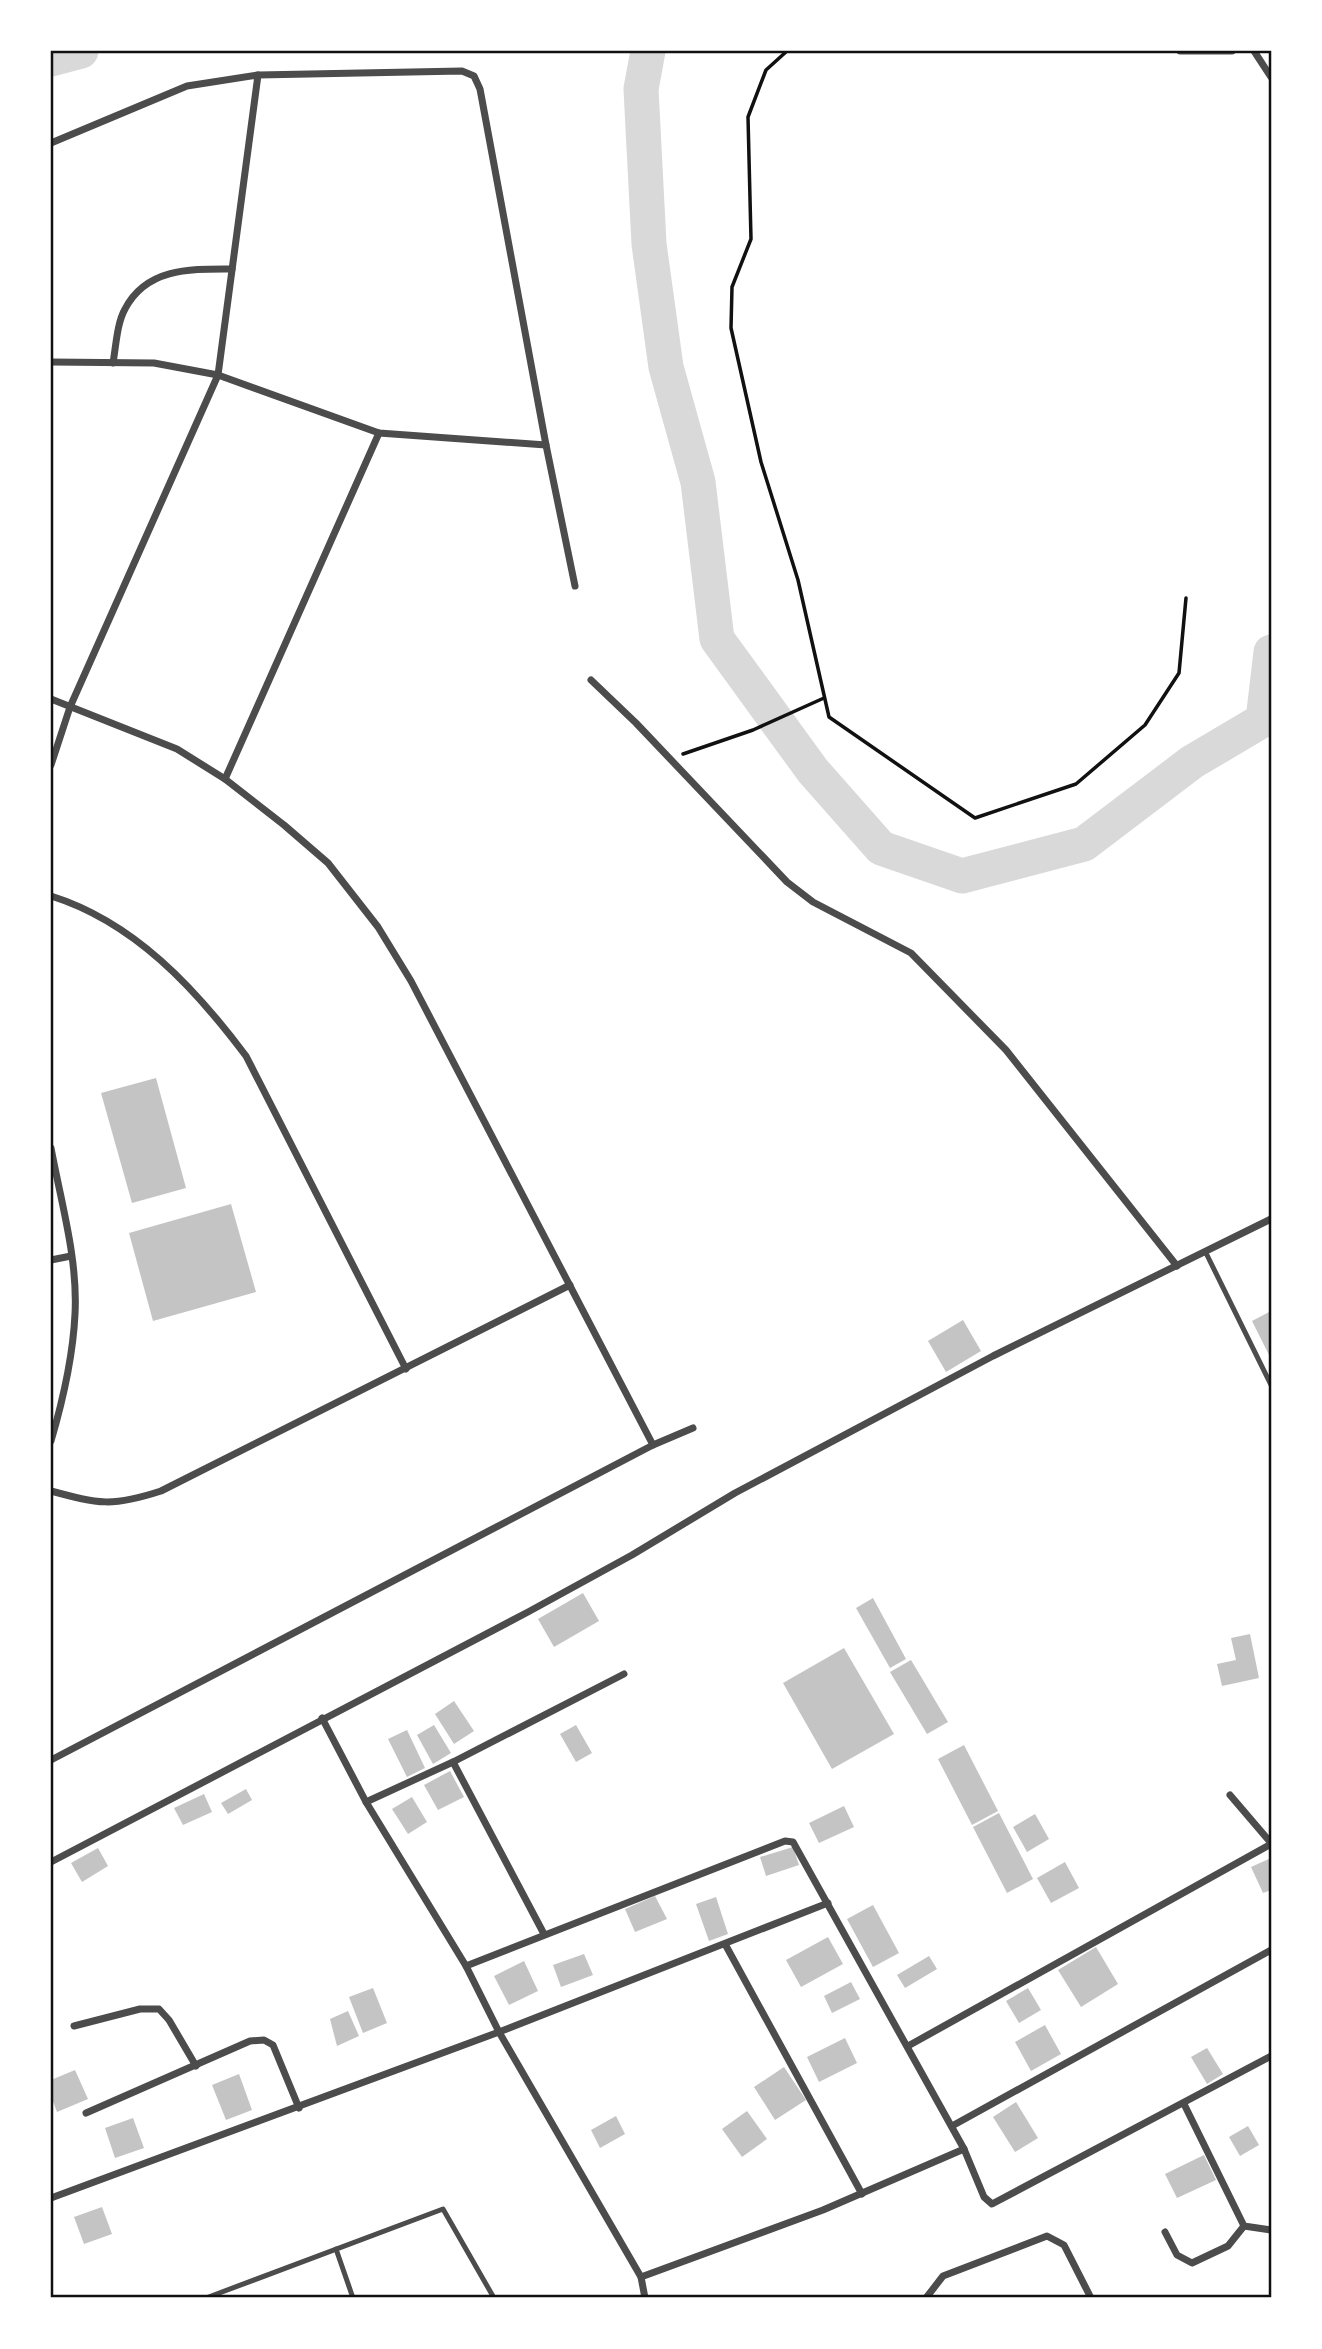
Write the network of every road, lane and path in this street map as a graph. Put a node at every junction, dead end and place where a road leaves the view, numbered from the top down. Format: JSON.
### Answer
{"nodes":[{"id":1,"x":787,"y":51,"type":"edge"},
{"id":2,"x":1180,"y":51,"type":"edge"},
{"id":3,"x":1232,"y":51,"type":"edge"},
{"id":4,"x":1254,"y":51,"type":"edge"},
{"id":5,"x":258,"y":75,"type":"junction"},
{"id":6,"x":1271,"y":76,"type":"edge"},
{"id":7,"x":51,"y":143,"type":"edge"},
{"id":8,"x":232,"y":270,"type":"junction"},
{"id":9,"x":51,"y":362,"type":"edge"},
{"id":10,"x":113,"y":363,"type":"junction"},
{"id":11,"x":218,"y":375,"type":"junction"},
{"id":12,"x":379,"y":433,"type":"junction"},
{"id":13,"x":546,"y":445,"type":"junction"},
{"id":14,"x":575,"y":586,"type":"dead end"},
{"id":15,"x":1186,"y":598,"type":"dead end"},
{"id":16,"x":591,"y":680,"type":"dead end"},
{"id":17,"x":824,"y":698,"type":"junction"},
{"id":18,"x":51,"y":699,"type":"edge"},
{"id":19,"x":70,"y":707,"type":"junction"},
{"id":20,"x":668,"y":759,"type":"junction"},
{"id":21,"x":51,"y":765,"type":"edge"},
{"id":22,"x":225,"y":779,"type":"junction"},
{"id":23,"x":51,"y":896,"type":"edge"},
{"id":24,"x":51,"y":1148,"type":"edge"},
{"id":25,"x":1271,"y":1219,"type":"edge"},
{"id":26,"x":1206,"y":1253,"type":"junction"},
{"id":27,"x":71,"y":1256,"type":"junction"},
{"id":28,"x":51,"y":1260,"type":"edge"},
{"id":29,"x":1177,"y":1266,"type":"junction"},
{"id":30,"x":570,"y":1285,"type":"junction"},
{"id":31,"x":406,"y":1369,"type":"junction"},
{"id":32,"x":1271,"y":1384,"type":"edge"},
{"id":33,"x":693,"y":1428,"type":"dead end"},
{"id":34,"x":51,"y":1441,"type":"edge"},
{"id":35,"x":653,"y":1445,"type":"junction"},
{"id":36,"x":51,"y":1491,"type":"edge"},
{"id":37,"x":624,"y":1674,"type":"dead end"},
{"id":38,"x":322,"y":1718,"type":"junction"},
{"id":39,"x":51,"y":1760,"type":"edge"},
{"id":40,"x":453,"y":1762,"type":"junction"},
{"id":41,"x":1230,"y":1795,"type":"dead end"},
{"id":42,"x":366,"y":1802,"type":"junction"},
{"id":43,"x":1271,"y":1843,"type":"edge"},
{"id":44,"x":51,"y":1861,"type":"edge"},
{"id":45,"x":828,"y":1903,"type":"junction"},
{"id":46,"x":544,"y":1934,"type":"junction"},
{"id":47,"x":725,"y":1944,"type":"junction"},
{"id":48,"x":1271,"y":1950,"type":"edge"},
{"id":49,"x":466,"y":1966,"type":"junction"},
{"id":50,"x":74,"y":2026,"type":"dead end"},
{"id":51,"x":499,"y":2032,"type":"junction"},
{"id":52,"x":908,"y":2046,"type":"junction"},
{"id":53,"x":1271,"y":2056,"type":"edge"},
{"id":54,"x":195,"y":2066,"type":"junction"},
{"id":55,"x":1184,"y":2105,"type":"junction"},
{"id":56,"x":299,"y":2108,"type":"junction"},
{"id":57,"x":86,"y":2113,"type":"dead end"},
{"id":58,"x":951,"y":2126,"type":"junction"},
{"id":59,"x":964,"y":2149,"type":"junction"},
{"id":60,"x":862,"y":2194,"type":"junction"},
{"id":61,"x":51,"y":2198,"type":"edge"},
{"id":62,"x":1244,"y":2226,"type":"junction"},
{"id":63,"x":1271,"y":2230,"type":"edge"},
{"id":64,"x":1165,"y":2232,"type":"dead end"},
{"id":65,"x":336,"y":2249,"type":"junction"},
{"id":66,"x":641,"y":2277,"type":"junction"},
{"id":67,"x":206,"y":2298,"type":"edge"},
{"id":68,"x":353,"y":2298,"type":"edge"},
{"id":69,"x":494,"y":2298,"type":"edge"},
{"id":70,"x":645,"y":2298,"type":"edge"},
{"id":71,"x":926,"y":2298,"type":"edge"},
{"id":72,"x":1091,"y":2298,"type":"edge"}],
"edges":[{"from":1,"to":17,"type":"path"},
{"from":2,"to":3,"type":"street"},
{"from":4,"to":6,"type":"street"},
{"from":5,"to":7,"type":"street"},
{"from":5,"to":8,"type":"street"},
{"from":5,"to":13,"type":"street"},
{"from":8,"to":10,"type":"street"},
{"from":8,"to":11,"type":"street"},
{"from":9,"to":10,"type":"street"},
{"from":10,"to":11,"type":"street"},
{"from":11,"to":12,"type":"street"},
{"from":11,"to":19,"type":"street"},
{"from":12,"to":13,"type":"street"},
{"from":12,"to":22,"type":"street"},
{"from":13,"to":14,"type":"street"},
{"from":15,"to":17,"type":"path"},
{"from":16,"to":20,"type":"street"},
{"from":17,"to":20,"type":"path"},
{"from":18,"to":19,"type":"street"},
{"from":19,"to":21,"type":"street"},
{"from":19,"to":22,"type":"street"},
{"from":20,"to":29,"type":"street"},
{"from":22,"to":30,"type":"street"},
{"from":23,"to":31,"type":"street"},
{"from":24,"to":27,"type":"street"},
{"from":25,"to":26,"type":"street"},
{"from":26,"to":29,"type":"street"},
{"from":26,"to":32,"type":"lane"},
{"from":27,"to":28,"type":"street"},
{"from":27,"to":34,"type":"street"},
{"from":29,"to":38,"type":"street"},
{"from":30,"to":31,"type":"street"},
{"from":30,"to":35,"type":"street"},
{"from":31,"to":36,"type":"street"},
{"from":33,"to":35,"type":"street"},
{"from":35,"to":39,"type":"street"},
{"from":37,"to":40,"type":"street"},
{"from":38,"to":42,"type":"street"},
{"from":38,"to":44,"type":"street"},
{"from":40,"to":42,"type":"street"},
{"from":40,"to":46,"type":"street"},
{"from":41,"to":43,"type":"street"},
{"from":42,"to":49,"type":"street"},
{"from":43,"to":52,"type":"street"},
{"from":45,"to":46,"type":"street"},
{"from":45,"to":47,"type":"street"},
{"from":45,"to":52,"type":"street"},
{"from":46,"to":49,"type":"street"},
{"from":47,"to":51,"type":"street"},
{"from":47,"to":60,"type":"street"},
{"from":48,"to":58,"type":"street"},
{"from":49,"to":51,"type":"street"},
{"from":50,"to":54,"type":"street"},
{"from":51,"to":56,"type":"street"},
{"from":51,"to":66,"type":"street"},
{"from":52,"to":58,"type":"street"},
{"from":53,"to":55,"type":"street"},
{"from":54,"to":56,"type":"street"},
{"from":54,"to":57,"type":"street"},
{"from":55,"to":59,"type":"street"},
{"from":55,"to":62,"type":"street"},
{"from":56,"to":61,"type":"street"},
{"from":58,"to":59,"type":"street"},
{"from":59,"to":60,"type":"street"},
{"from":60,"to":66,"type":"street"},
{"from":62,"to":63,"type":"street"},
{"from":62,"to":64,"type":"street"},
{"from":65,"to":67,"type":"lane"},
{"from":65,"to":68,"type":"lane"},
{"from":65,"to":69,"type":"lane"},
{"from":66,"to":70,"type":"street"},
{"from":71,"to":72,"type":"street"}]}
